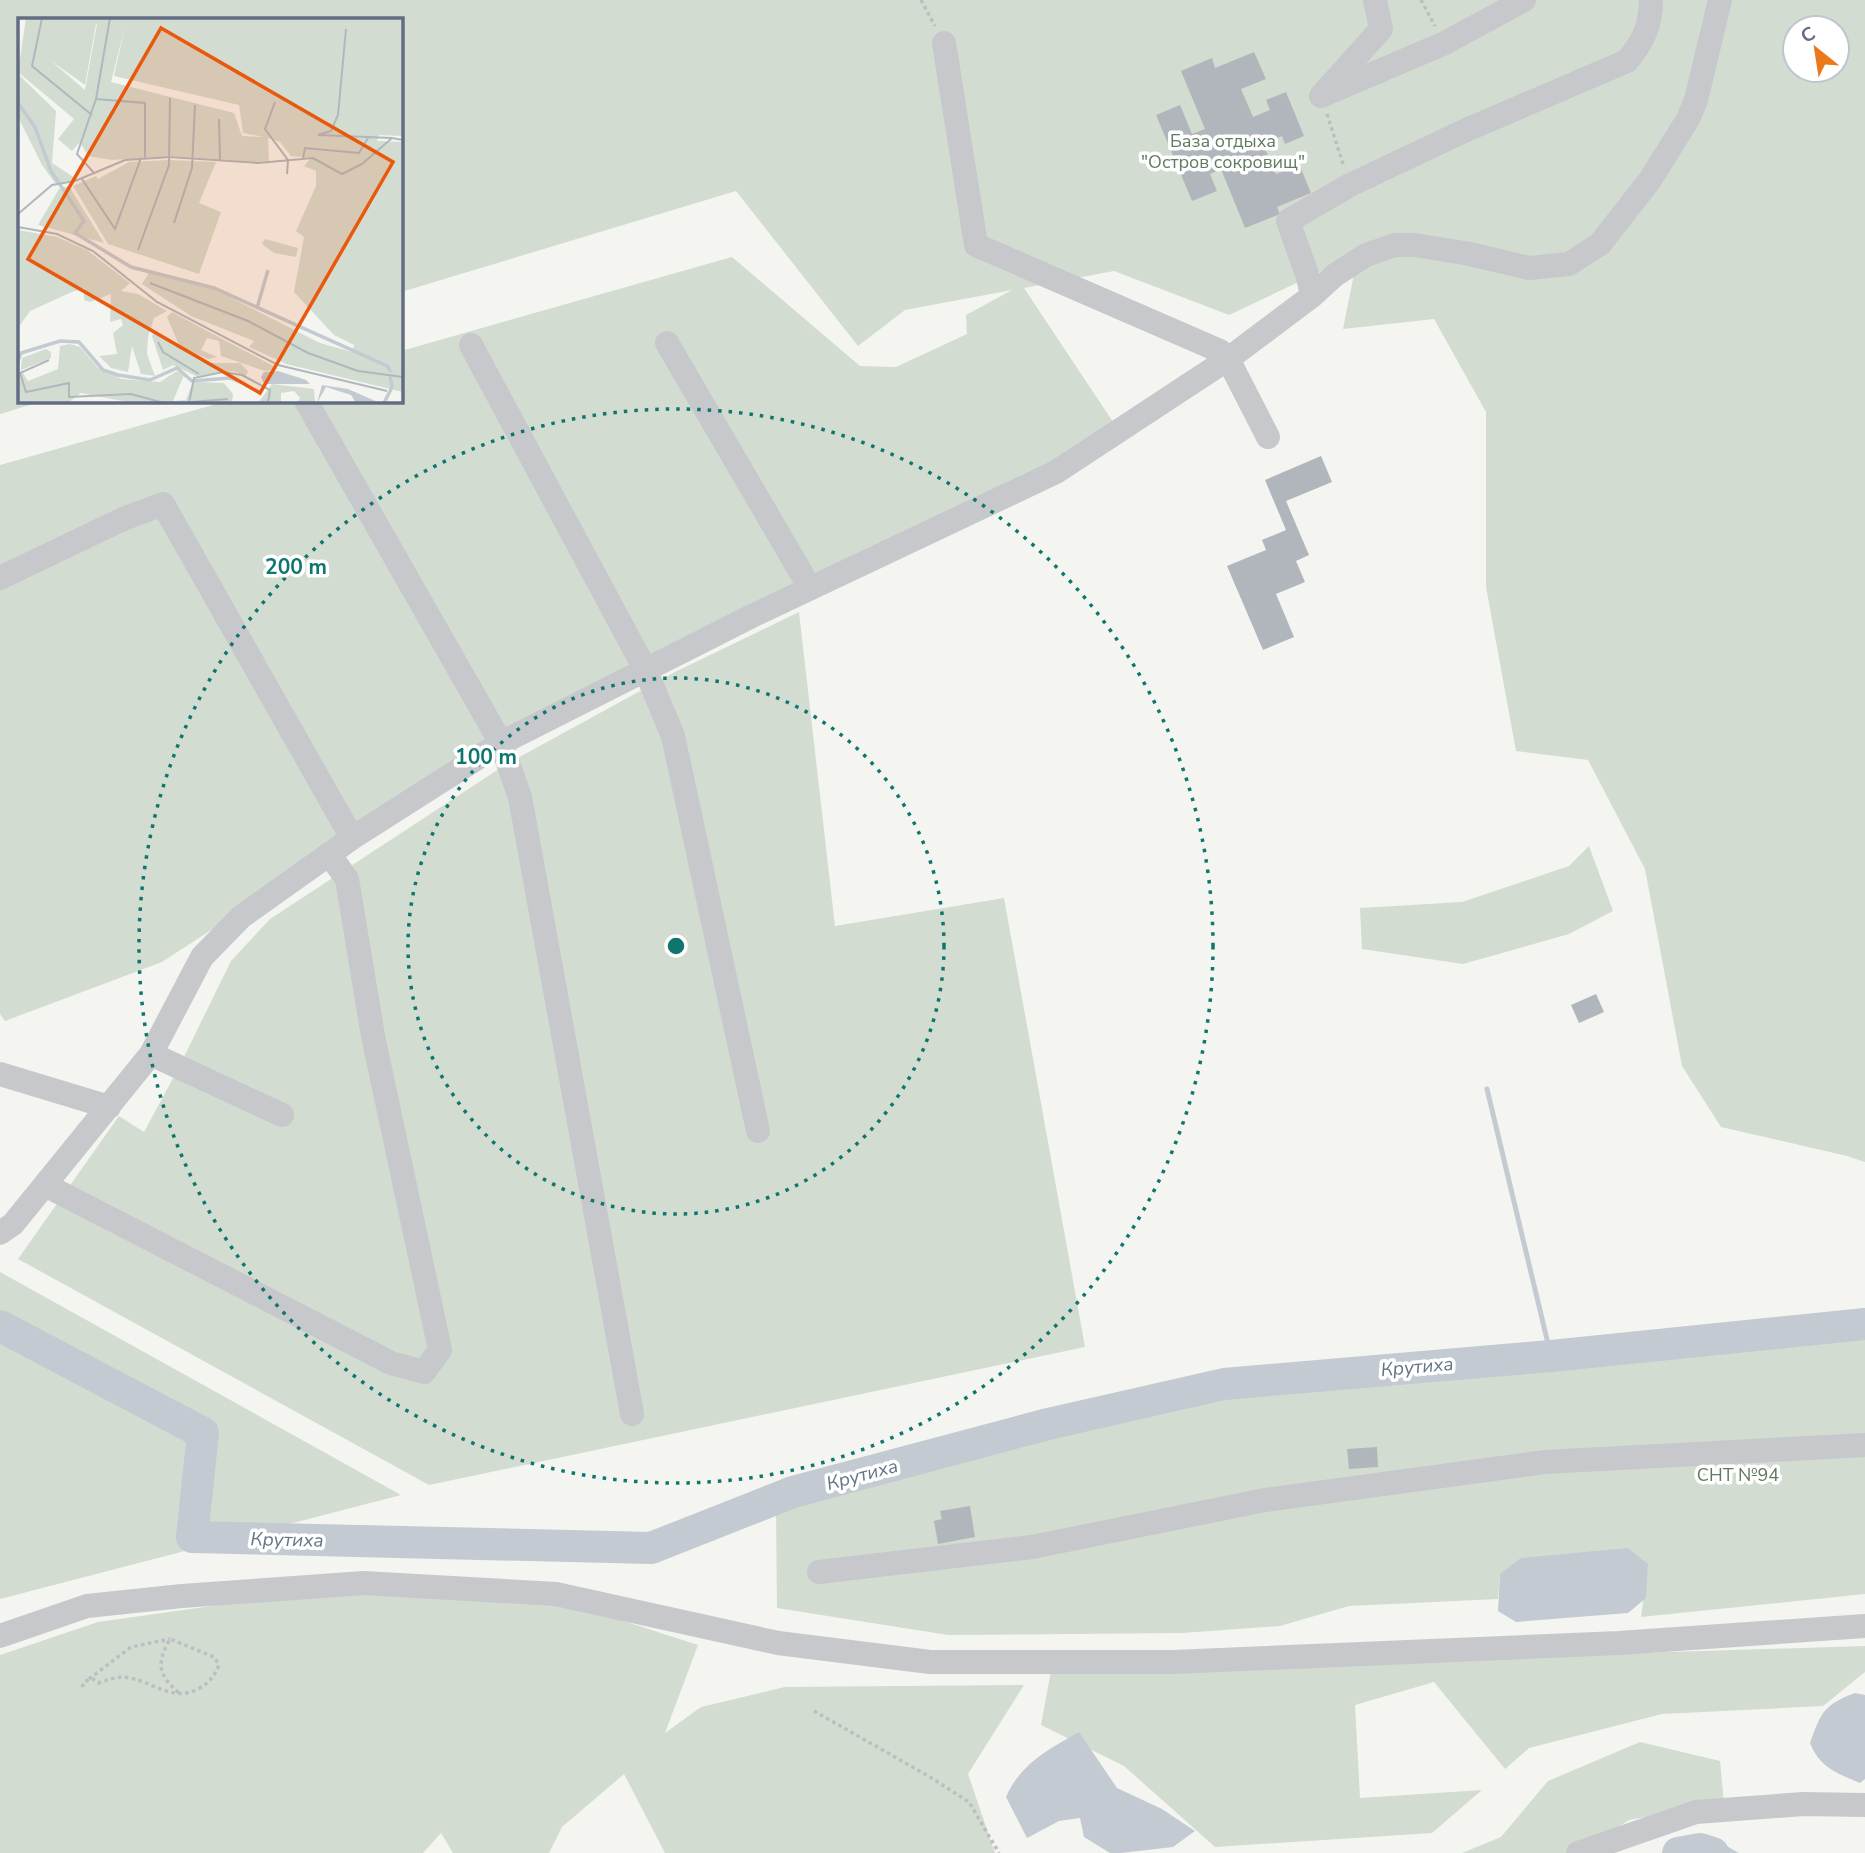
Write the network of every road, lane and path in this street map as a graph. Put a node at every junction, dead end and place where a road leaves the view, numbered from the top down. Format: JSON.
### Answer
{"nodes":[{"id":1,"x":921,"y":0,"type":"edge"},
{"id":2,"x":1375,"y":0,"type":"edge"},
{"id":3,"x":1421,"y":0,"type":"edge"},
{"id":4,"x":1524,"y":0,"type":"edge"},
{"id":5,"x":1651,"y":0,"type":"edge"},
{"id":6,"x":1720,"y":0,"type":"edge"},
{"id":7,"x":944,"y":43,"type":"joint"},
{"id":8,"x":1445,"y":43,"type":"junction"},
{"id":9,"x":1321,"y":96,"type":"junction"},
{"id":10,"x":1350,"y":184,"type":"junction"},
{"id":11,"x":1312,"y":296,"type":"junction"},
{"id":12,"x":667,"y":343,"type":"dead end"},
{"id":13,"x":471,"y":345,"type":"dead end"},
{"id":14,"x":1228,"y":359,"type":"junction"},
{"id":15,"x":307,"y":402,"type":"edge"},
{"id":16,"x":1268,"y":437,"type":"dead end"},
{"id":17,"x":0,"y":579,"type":"edge"},
{"id":18,"x":810,"y":588,"type":"junction"},
{"id":19,"x":645,"y":669,"type":"junction"},
{"id":20,"x":501,"y":743,"type":"junction"},
{"id":21,"x":352,"y":838,"type":"junction"},
{"id":22,"x":329,"y":854,"type":"junction"},
{"id":23,"x":151,"y":1054,"type":"junction"},
{"id":24,"x":0,"y":1074,"type":"edge"},
{"id":25,"x":109,"y":1107,"type":"junction"},
{"id":26,"x":282,"y":1115,"type":"dead end"},
{"id":27,"x":758,"y":1132,"type":"dead end"},
{"id":28,"x":45,"y":1185,"type":"junction"},
{"id":29,"x":0,"y":1233,"type":"edge"},
{"id":30,"x":632,"y":1414,"type":"dead end"},
{"id":31,"x":1865,"y":1445,"type":"edge"},
{"id":32,"x":819,"y":1572,"type":"dead end"},
{"id":33,"x":1865,"y":1626,"type":"edge"},
{"id":34,"x":0,"y":1636,"type":"edge"},
{"id":35,"x":170,"y":1639,"type":"junction"},
{"id":36,"x":85,"y":1681,"type":"junction"},
{"id":37,"x":82,"y":1687,"type":"dead end"},
{"id":38,"x":180,"y":1694,"type":"junction"},
{"id":39,"x":814,"y":1711,"type":"dead end"},
{"id":40,"x":1865,"y":1805,"type":"edge"},
{"id":41,"x":999,"y":1853,"type":"edge"},
{"id":42,"x":1578,"y":1853,"type":"edge"}],
"edges":[{"from":1,"to":7,"type":"path"},
{"from":2,"to":9,"type":"street"},
{"from":3,"to":8,"type":"path"},
{"from":4,"to":8,"type":"street"},
{"from":5,"to":10,"type":"street"},
{"from":6,"to":11,"type":"street"},
{"from":7,"to":14,"type":"street"},
{"from":8,"to":9,"type":"street"},
{"from":9,"to":10,"type":"path"},
{"from":10,"to":11,"type":"street"},
{"from":11,"to":14,"type":"street"},
{"from":12,"to":18,"type":"street"},
{"from":13,"to":19,"type":"street"},
{"from":14,"to":16,"type":"street"},
{"from":14,"to":18,"type":"street"},
{"from":15,"to":20,"type":"street"},
{"from":17,"to":21,"type":"street"},
{"from":18,"to":19,"type":"street"},
{"from":19,"to":20,"type":"street"},
{"from":19,"to":27,"type":"street"},
{"from":20,"to":21,"type":"street"},
{"from":20,"to":30,"type":"street"},
{"from":21,"to":22,"type":"street"},
{"from":22,"to":23,"type":"street"},
{"from":22,"to":28,"type":"street"},
{"from":23,"to":25,"type":"street"},
{"from":23,"to":26,"type":"street"},
{"from":24,"to":25,"type":"street"},
{"from":25,"to":28,"type":"street"},
{"from":28,"to":29,"type":"street"},
{"from":31,"to":32,"type":"street"},
{"from":33,"to":34,"type":"street"},
{"from":35,"to":36,"type":"path"},
{"from":35,"to":38,"type":"path"},
{"from":35,"to":38,"type":"path"},
{"from":36,"to":37,"type":"path"},
{"from":36,"to":38,"type":"path"},
{"from":39,"to":41,"type":"path"},
{"from":40,"to":42,"type":"street"}]}
